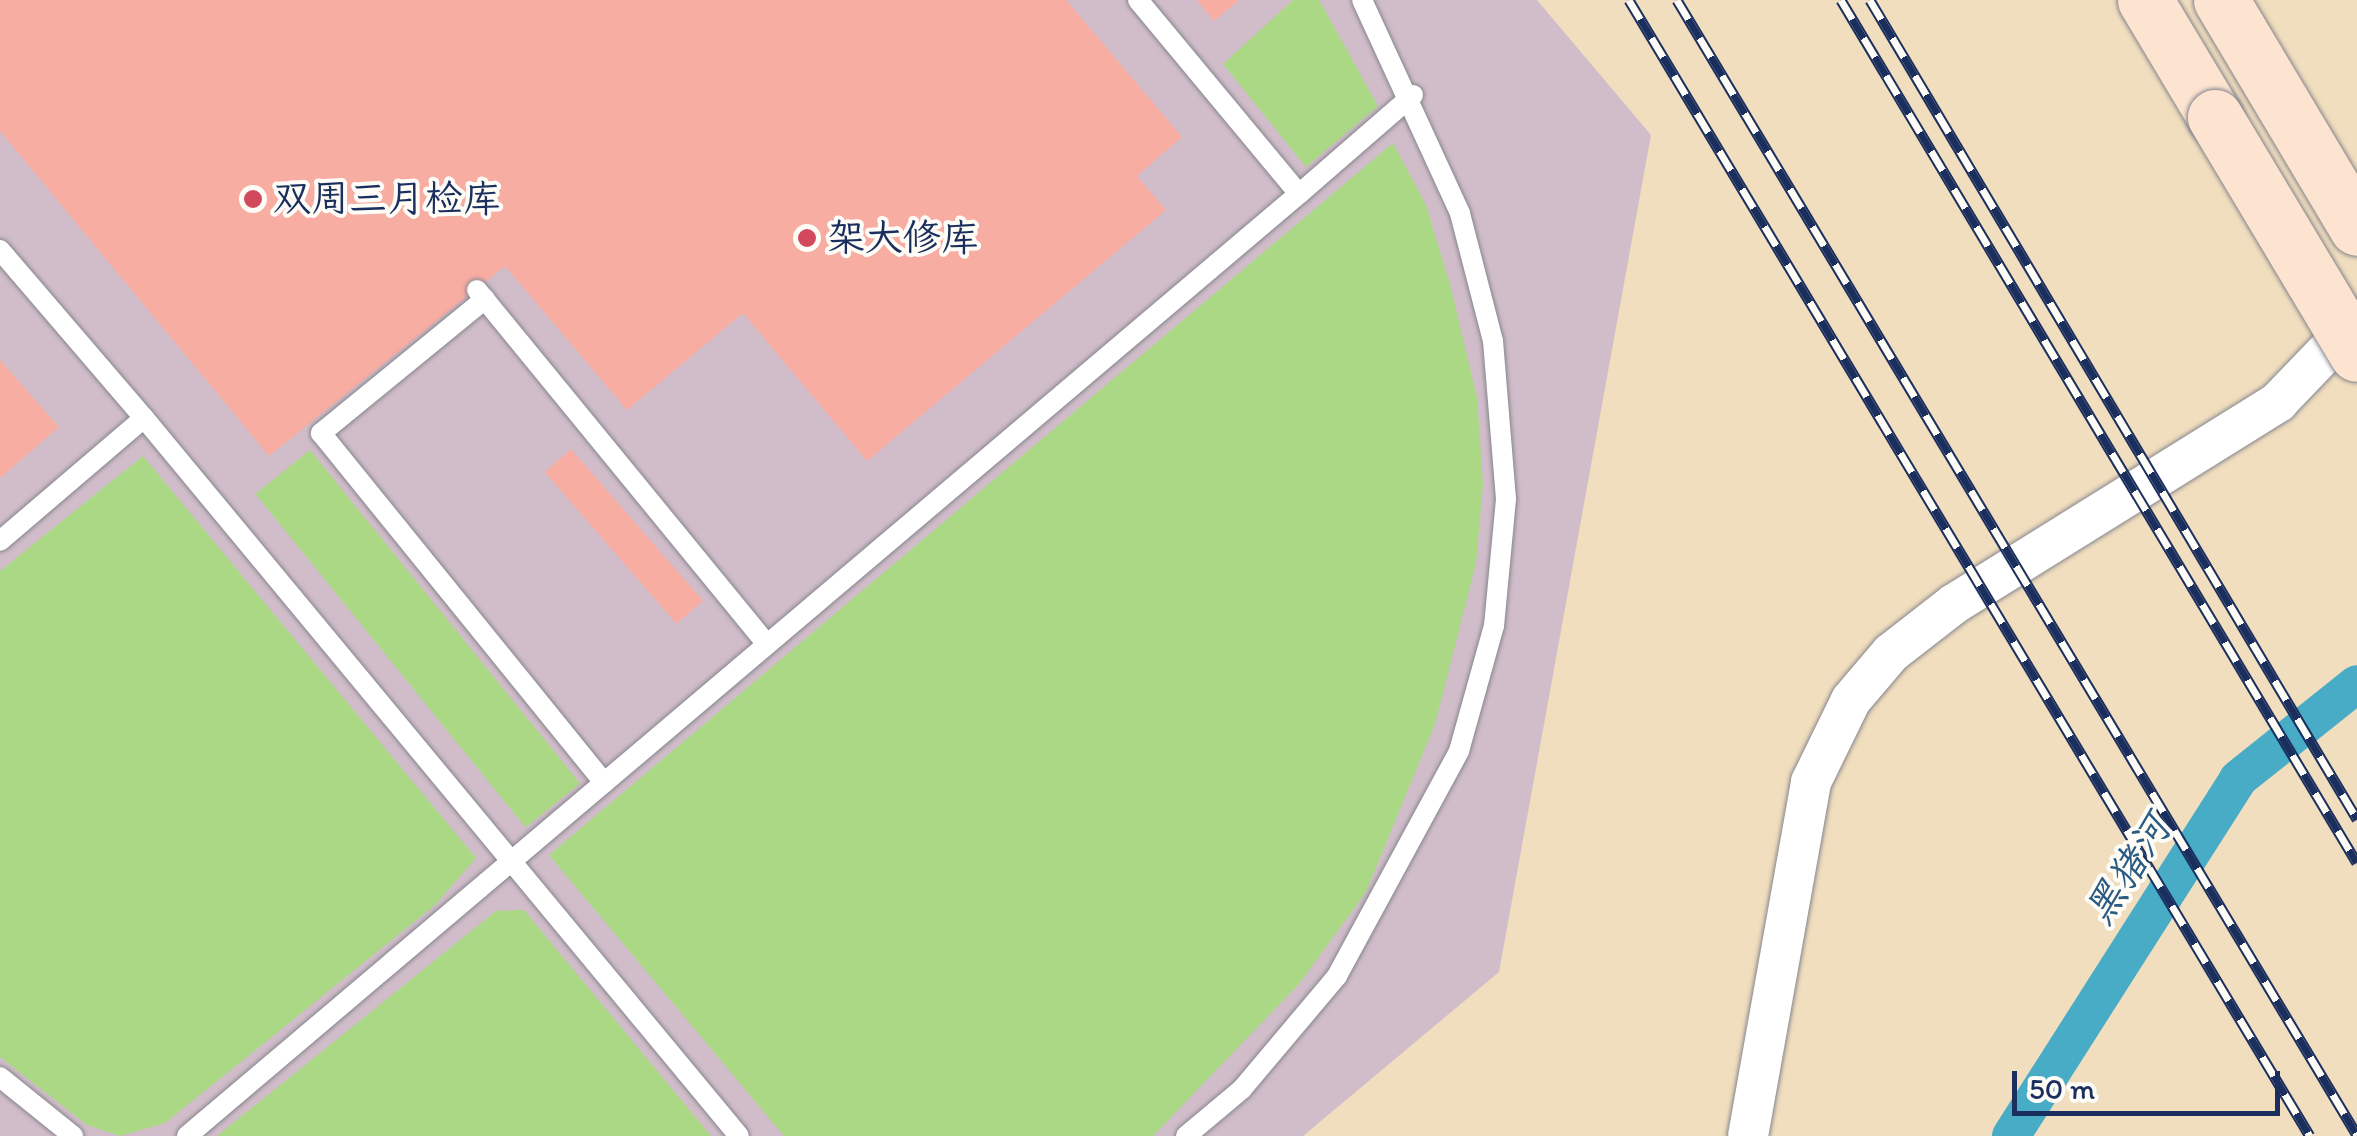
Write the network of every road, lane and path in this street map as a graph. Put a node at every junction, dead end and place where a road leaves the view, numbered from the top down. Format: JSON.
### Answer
{"nodes":[{"id":1,"x":1138,"y":0,"type":"edge"},
{"id":2,"x":1362,"y":0,"type":"edge"},
{"id":3,"x":2145,"y":0,"type":"edge"},
{"id":4,"x":2221,"y":0,"type":"edge"},
{"id":5,"x":1414,"y":95,"type":"junction"},
{"id":6,"x":1299,"y":194,"type":"junction"},
{"id":7,"x":2357,"y":228,"type":"edge"},
{"id":8,"x":0,"y":250,"type":"edge"},
{"id":9,"x":2357,"y":320,"type":"edge"},
{"id":10,"x":2357,"y":354,"type":"edge"},
{"id":11,"x":144,"y":418,"type":"junction"},
{"id":12,"x":0,"y":541,"type":"edge"},
{"id":13,"x":768,"y":644,"type":"junction"},
{"id":14,"x":604,"y":782,"type":"junction"},
{"id":15,"x":511,"y":861,"type":"junction"},
{"id":16,"x":0,"y":1077,"type":"edge"},
{"id":17,"x":73,"y":1136,"type":"edge"},
{"id":18,"x":187,"y":1136,"type":"edge"},
{"id":19,"x":739,"y":1136,"type":"edge"},
{"id":20,"x":1186,"y":1136,"type":"edge"},
{"id":21,"x":1748,"y":1136,"type":"edge"}],
"edges":[{"from":1,"to":6,"type":"lane"},
{"from":2,"to":5,"type":"lane"},
{"from":3,"to":10,"type":"street","bridge":true},
{"from":4,"to":7,"type":"street"},
{"from":5,"to":6,"type":"lane"},
{"from":5,"to":20,"type":"lane"},
{"from":6,"to":13,"type":"lane"},
{"from":8,"to":11,"type":"lane"},
{"from":9,"to":21,"type":"street"},
{"from":11,"to":12,"type":"lane"},
{"from":11,"to":15,"type":"lane"},
{"from":13,"to":14,"type":"lane"},
{"from":13,"to":14,"type":"lane"},
{"from":14,"to":15,"type":"lane"},
{"from":15,"to":18,"type":"lane"},
{"from":15,"to":19,"type":"lane"},
{"from":16,"to":17,"type":"lane"}]}
